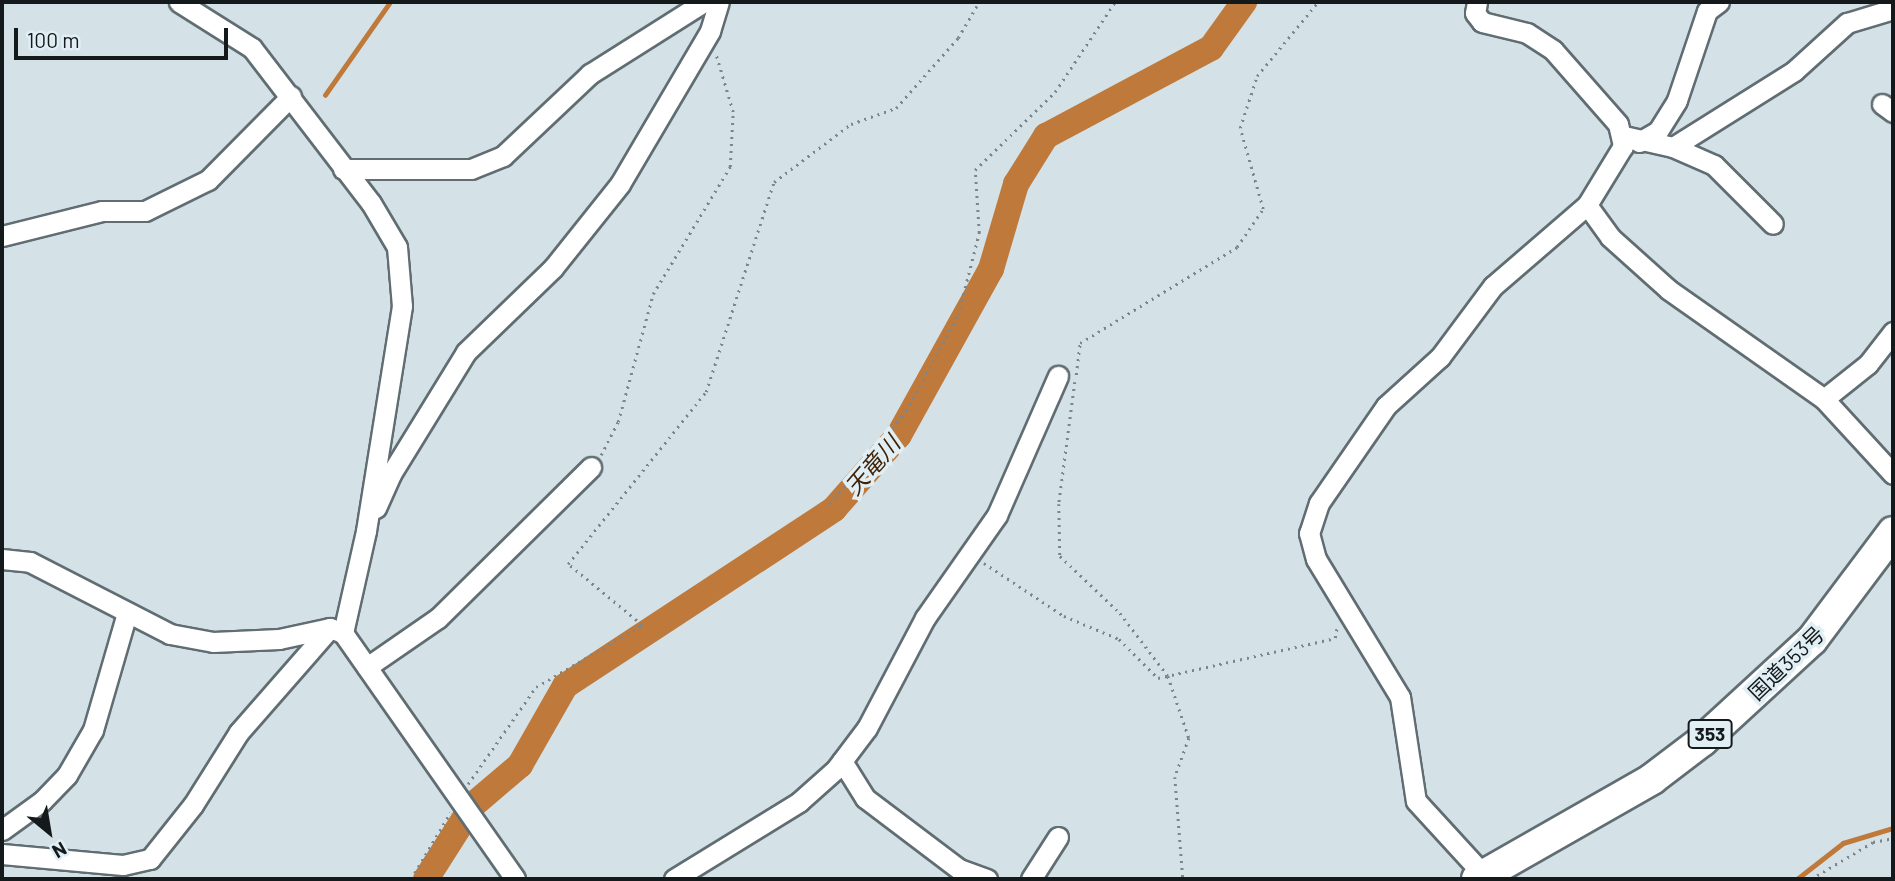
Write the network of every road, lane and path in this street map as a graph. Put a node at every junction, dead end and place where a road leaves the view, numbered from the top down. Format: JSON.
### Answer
{"nodes":[{"id":1,"x":179,"y":2,"type":"edge"},
{"id":2,"x":704,"y":2,"type":"edge"},
{"id":3,"x":719,"y":2,"type":"edge"},
{"id":4,"x":979,"y":2,"type":"edge"},
{"id":5,"x":1115,"y":2,"type":"edge"},
{"id":6,"x":1318,"y":2,"type":"edge"},
{"id":7,"x":1477,"y":2,"type":"edge"},
{"id":8,"x":1719,"y":2,"type":"edge"},
{"id":9,"x":1893,"y":9,"type":"edge"},
{"id":10,"x":710,"y":32,"type":"junction"},
{"id":11,"x":290,"y":96,"type":"junction"},
{"id":12,"x":1631,"y":139,"type":"junction"},
{"id":13,"x":1673,"y":148,"type":"junction"},
{"id":14,"x":343,"y":169,"type":"junction"},
{"id":15,"x":1587,"y":205,"type":"junction"},
{"id":16,"x":1773,"y":224,"type":"dead end"},
{"id":17,"x":2,"y":236,"type":"edge"},
{"id":18,"x":1893,"y":332,"type":"edge"},
{"id":19,"x":1058,"y":376,"type":"dead end"},
{"id":20,"x":1824,"y":399,"type":"junction"},
{"id":21,"x":592,"y":467,"type":"joint"},
{"id":22,"x":1893,"y":474,"type":"edge"},
{"id":23,"x":830,"y":504,"type":"dead end"},
{"id":24,"x":366,"y":531,"type":"junction"},
{"id":25,"x":1893,"y":531,"type":"edge"},
{"id":26,"x":968,"y":554,"type":"junction"},
{"id":27,"x":2,"y":559,"type":"edge"},
{"id":28,"x":127,"y":613,"type":"junction"},
{"id":29,"x":1338,"y":620,"type":"dead end"},
{"id":30,"x":337,"y":631,"type":"junction"},
{"id":31,"x":367,"y":667,"type":"junction"},
{"id":32,"x":1168,"y":676,"type":"junction"},
{"id":33,"x":842,"y":761,"type":"junction"},
{"id":34,"x":462,"y":799,"type":"junction"},
{"id":35,"x":2,"y":830,"type":"edge"},
{"id":36,"x":1058,"y":837,"type":"dead end"},
{"id":37,"x":1893,"y":838,"type":"edge"},
{"id":38,"x":2,"y":855,"type":"edge"},
{"id":39,"x":150,"y":859,"type":"junction"},
{"id":40,"x":1480,"y":877,"type":"edge"},
{"id":41,"x":145,"y":879,"type":"edge"},
{"id":42,"x":411,"y":879,"type":"edge"},
{"id":43,"x":515,"y":879,"type":"edge"},
{"id":44,"x":674,"y":879,"type":"edge"},
{"id":45,"x":987,"y":879,"type":"edge"},
{"id":46,"x":1031,"y":879,"type":"edge"},
{"id":47,"x":1183,"y":879,"type":"edge"},
{"id":48,"x":1811,"y":879,"type":"edge"}],
"edges":[{"from":1,"to":11,"type":"street"},
{"from":2,"to":14,"type":"street"},
{"from":3,"to":10,"type":"street"},
{"from":4,"to":34,"type":"path"},
{"from":5,"to":23,"type":"path"},
{"from":6,"to":32,"type":"path"},
{"from":7,"to":12,"type":"street"},
{"from":8,"to":12,"type":"street"},
{"from":9,"to":13,"type":"street"},
{"from":10,"to":21,"type":"path"},
{"from":10,"to":24,"type":"street"},
{"from":11,"to":14,"type":"street"},
{"from":11,"to":17,"type":"street"},
{"from":12,"to":13,"type":"street"},
{"from":12,"to":15,"type":"street"},
{"from":13,"to":16,"type":"street"},
{"from":14,"to":24,"type":"street"},
{"from":15,"to":20,"type":"street"},
{"from":15,"to":40,"type":"street"},
{"from":18,"to":20,"type":"street"},
{"from":19,"to":26,"type":"street"},
{"from":20,"to":22,"type":"street"},
{"from":21,"to":31,"type":"street"},
{"from":24,"to":30,"type":"street"},
{"from":25,"to":40,"type":"highway","name":"国道353号","number":"353"},
{"from":26,"to":32,"type":"path"},
{"from":26,"to":33,"type":"street"},
{"from":27,"to":28,"type":"street"},
{"from":28,"to":30,"type":"street"},
{"from":28,"to":35,"type":"street"},
{"from":29,"to":32,"type":"path"},
{"from":30,"to":31,"type":"street"},
{"from":30,"to":39,"type":"street"},
{"from":31,"to":34,"type":"street"},
{"from":32,"to":47,"type":"path"},
{"from":33,"to":44,"type":"street"},
{"from":33,"to":45,"type":"street"},
{"from":34,"to":42,"type":"path"},
{"from":34,"to":43,"type":"street"},
{"from":36,"to":46,"type":"street"},
{"from":37,"to":48,"type":"path"},
{"from":38,"to":39,"type":"street"},
{"from":39,"to":41,"type":"street"}]}
